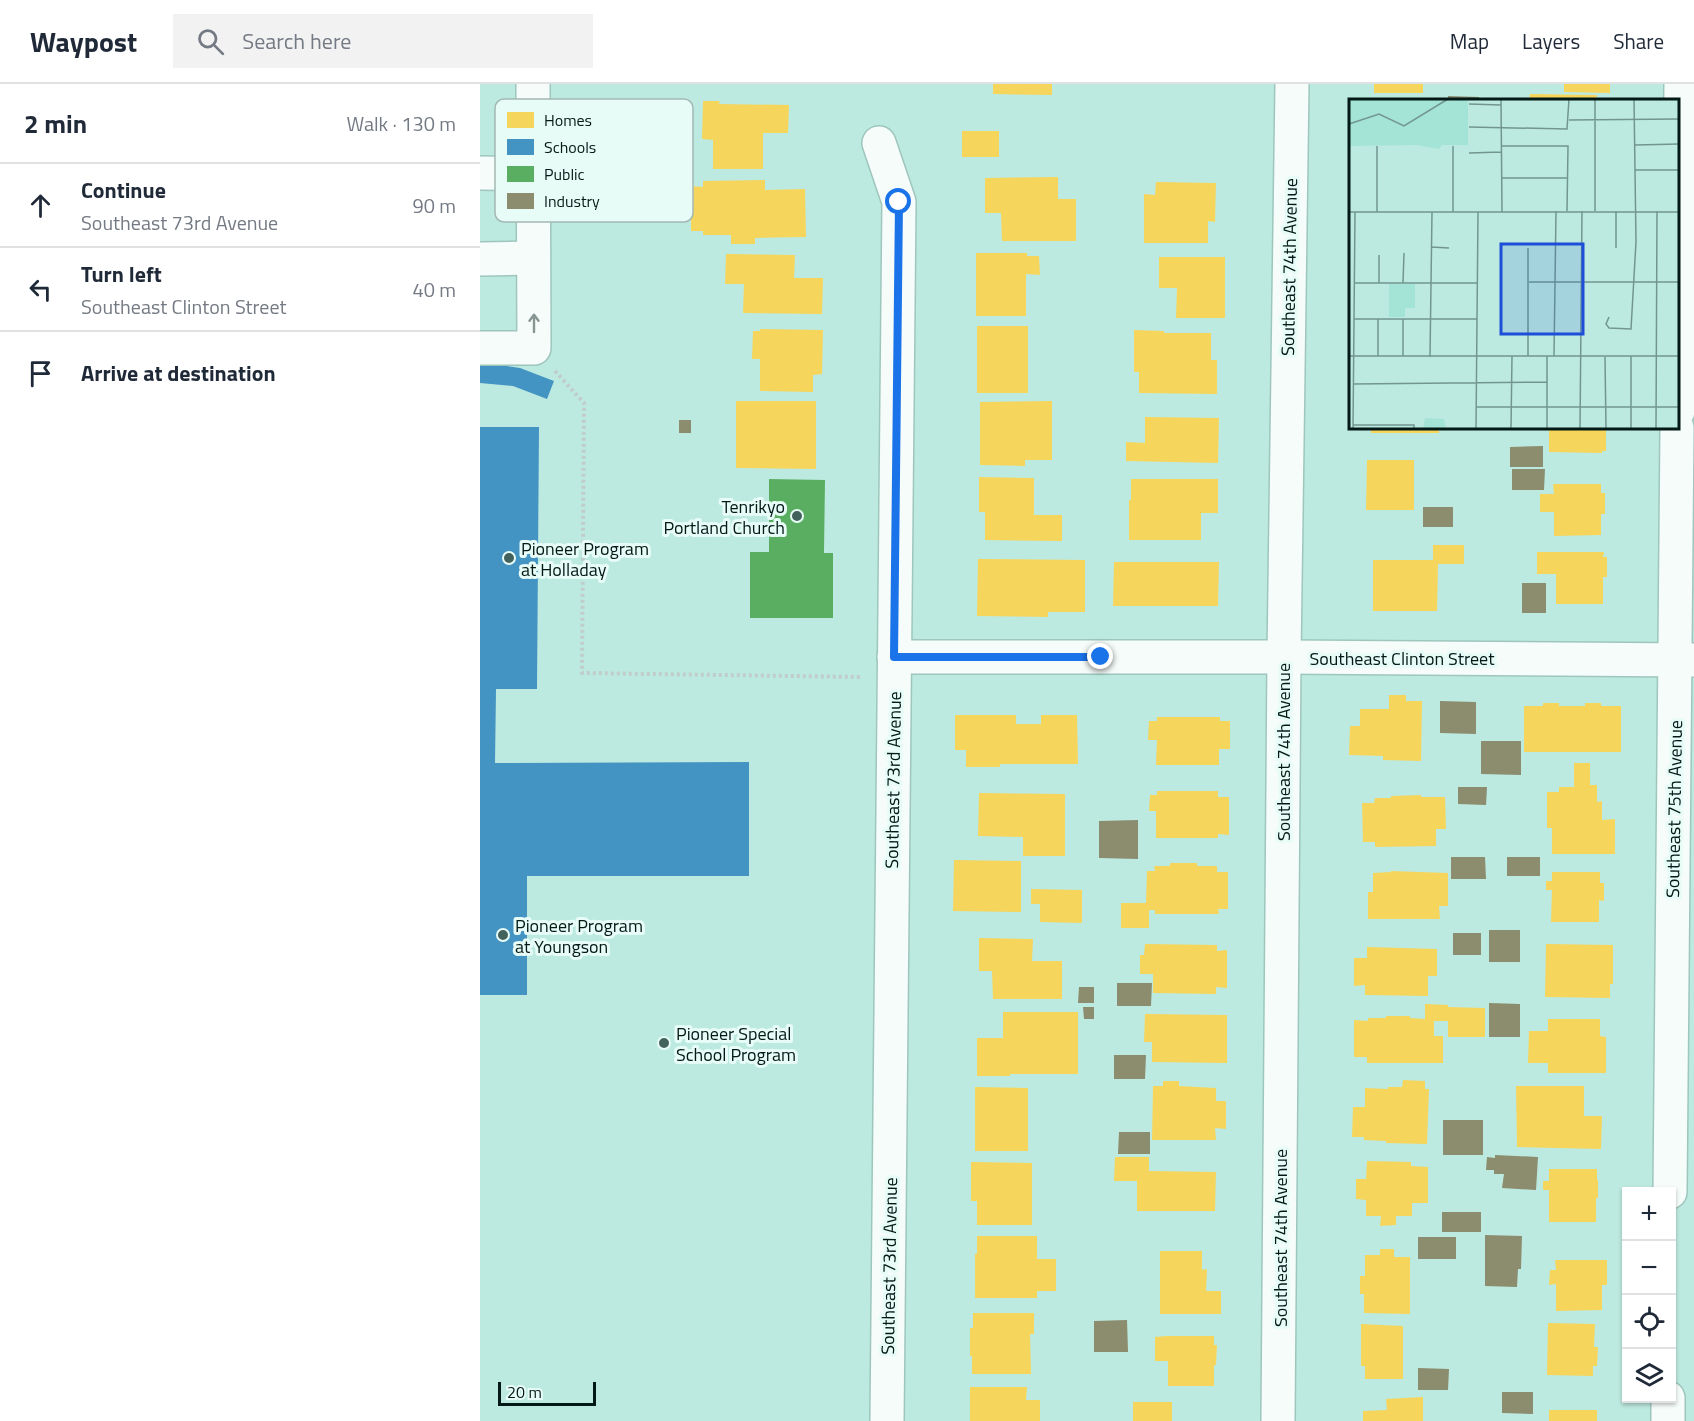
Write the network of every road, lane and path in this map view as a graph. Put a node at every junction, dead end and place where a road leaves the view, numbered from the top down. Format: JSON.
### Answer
{"nodes":[{"id":1,"x":1292,"y":84,"type":"edge"},
{"id":2,"x":1681,"y":84,"type":"edge"},
{"id":3,"x":879,"y":143,"type":"dead end"},
{"id":4,"x":480,"y":173,"type":"edge"},
{"id":5,"x":495,"y":173,"type":"edge"},
{"id":6,"x":533,"y":222,"type":"edge"},
{"id":7,"x":1679,"y":248,"type":"edge"},
{"id":8,"x":533,"y":258,"type":"junction"},
{"id":9,"x":480,"y":259,"type":"edge"},
{"id":10,"x":480,"y":348,"type":"edge"},
{"id":11,"x":534,"y":348,"type":"junction"},
{"id":12,"x":1677,"y":429,"type":"edge"},
{"id":13,"x":1284,"y":657,"type":"junction"},
{"id":14,"x":1684,"y":660,"type":"edge"},
{"id":15,"x":894,"y":668,"type":"junction"},
{"id":16,"x":1670,"y":1187,"type":"edge"},
{"id":17,"x":1668,"y":1403,"type":"edge"},
{"id":18,"x":887,"y":1421,"type":"edge"},
{"id":19,"x":1278,"y":1421,"type":"edge"},
{"id":20,"x":1668,"y":1421,"type":"edge"}],
"edges":[{"from":1,"to":13,"type":"street","name":"Southeast 74th Avenue"},
{"from":2,"to":7,"type":"street"},
{"from":3,"to":15,"type":"street","name":"Southeast 73rd Avenue"},
{"from":4,"to":5,"type":"street"},
{"from":6,"to":8,"type":"street"},
{"from":8,"to":9,"type":"street"},
{"from":11,"to":8,"type":"street","one_way":true},
{"from":10,"to":11,"type":"street"},
{"from":11,"to":15,"type":"path"},
{"from":12,"to":14,"type":"street","name":"Southeast 75th Avenue"},
{"from":13,"to":14,"type":"street","name":"Southeast Clinton Street"},
{"from":13,"to":15,"type":"street","name":"Southeast Clinton Street"},
{"from":13,"to":19,"type":"street","name":"Southeast 74th Avenue"},
{"from":14,"to":16,"type":"street","name":"Southeast 75th Avenue"},
{"from":15,"to":18,"type":"street","name":"Southeast 73rd Avenue"},
{"from":17,"to":20,"type":"street"}]}
